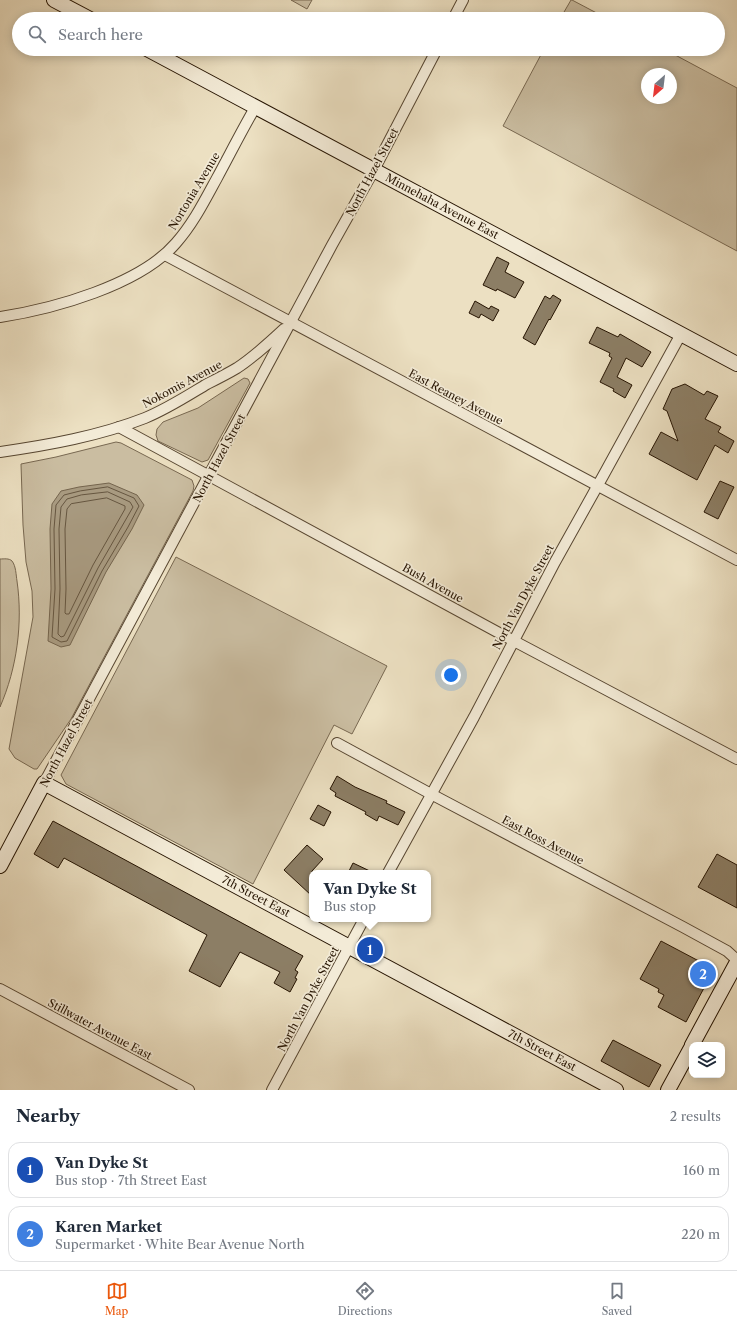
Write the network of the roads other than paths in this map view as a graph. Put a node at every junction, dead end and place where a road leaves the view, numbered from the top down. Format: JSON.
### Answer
{"nodes":[{"id":1,"x":54,"y":0,"type":"edge"},
{"id":2,"x":463,"y":0,"type":"edge"},
{"id":3,"x":77,"y":12,"type":"edge"},
{"id":4,"x":457,"y":12,"type":"edge"},
{"id":5,"x":160,"y":56,"type":"edge"},
{"id":6,"x":433,"y":56,"type":"edge"},
{"id":7,"x":256,"y":106,"type":"junction"},
{"id":8,"x":374,"y":170,"type":"junction"},
{"id":9,"x":165,"y":255,"type":"junction"},
{"id":10,"x":0,"y":318,"type":"edge"},
{"id":11,"x":291,"y":322,"type":"junction"},
{"id":12,"x":681,"y":334,"type":"junction"},
{"id":13,"x":737,"y":364,"type":"edge"},
{"id":14,"x":119,"y":427,"type":"junction"},
{"id":15,"x":0,"y":452,"type":"edge"},
{"id":16,"x":209,"y":475,"type":"junction"},
{"id":17,"x":598,"y":486,"type":"junction"},
{"id":18,"x":737,"y":560,"type":"edge"},
{"id":19,"x":514,"y":641,"type":"junction"},
{"id":20,"x":337,"y":743,"type":"dead end"},
{"id":21,"x":737,"y":759,"type":"edge"},
{"id":22,"x":44,"y":784,"type":"junction"},
{"id":23,"x":431,"y":794,"type":"junction"},
{"id":24,"x":0,"y":866,"type":"edge"},
{"id":25,"x":390,"y":870,"type":"edge"},
{"id":26,"x":362,"y":922,"type":"edge"},
{"id":27,"x":349,"y":946,"type":"junction"},
{"id":28,"x":737,"y":961,"type":"edge"},
{"id":29,"x":0,"y":989,"type":"edge"},
{"id":30,"x":694,"y":1042,"type":"edge"},
{"id":31,"x":689,"y":1051,"type":"edge"},
{"id":32,"x":189,"y":1090,"type":"edge"},
{"id":33,"x":272,"y":1090,"type":"edge"},
{"id":34,"x":616,"y":1090,"type":"edge"},
{"id":35,"x":668,"y":1090,"type":"edge"}],
"edges":[{"from":1,"to":3,"type":"main road"},
{"from":2,"to":4,"type":"street"},
{"from":5,"to":7,"type":"main road","name":"Minnehaha Avenue East"},
{"from":6,"to":8,"type":"street","name":"North Hazel Street"},
{"from":7,"to":8,"type":"main road","name":"Minnehaha Avenue East"},
{"from":7,"to":9,"type":"street","name":"Nortonia Avenue"},
{"from":8,"to":11,"type":"street","name":"North Hazel Street"},
{"from":8,"to":12,"type":"main road","name":"Minnehaha Avenue East"},
{"from":9,"to":10,"type":"street","name":"Nortonia Avenue"},
{"from":9,"to":11,"type":"street","name":"East Reaney Avenue"},
{"from":11,"to":14,"type":"street","name":"Nokomis Avenue"},
{"from":11,"to":16,"type":"street","name":"North Hazel Street"},
{"from":11,"to":17,"type":"street","name":"East Reaney Avenue"},
{"from":12,"to":13,"type":"main road","name":"Minnehaha Avenue East"},
{"from":12,"to":17,"type":"street","name":"North Van Dyke Street"},
{"from":14,"to":15,"type":"street","name":"Nokomis Avenue"},
{"from":14,"to":16,"type":"street","name":"Bush Avenue"},
{"from":16,"to":19,"type":"street","name":"Bush Avenue"},
{"from":16,"to":22,"type":"street","name":"North Hazel Street"},
{"from":17,"to":18,"type":"street","name":"East Reaney Avenue"},
{"from":17,"to":19,"type":"street","name":"North Van Dyke Street"},
{"from":19,"to":21,"type":"street","name":"Bush Avenue"},
{"from":19,"to":23,"type":"street","name":"North Van Dyke Street"},
{"from":20,"to":23,"type":"street","name":"East Ross Avenue"},
{"from":22,"to":24,"type":"main road","name":"North Hazel Street"},
{"from":22,"to":27,"type":"main road","name":"7th Street East"},
{"from":23,"to":25,"type":"street","name":"North Van Dyke Street"},
{"from":23,"to":28,"type":"street","name":"East Ross Avenue"},
{"from":26,"to":27,"type":"street","name":"North Van Dyke Street"},
{"from":27,"to":33,"type":"street","name":"North Van Dyke Street"},
{"from":27,"to":34,"type":"main road","name":"7th Street East"},
{"from":28,"to":30,"type":"main road"},
{"from":29,"to":32,"type":"street","name":"Stillwater Avenue East"},
{"from":31,"to":35,"type":"main road"}]}
